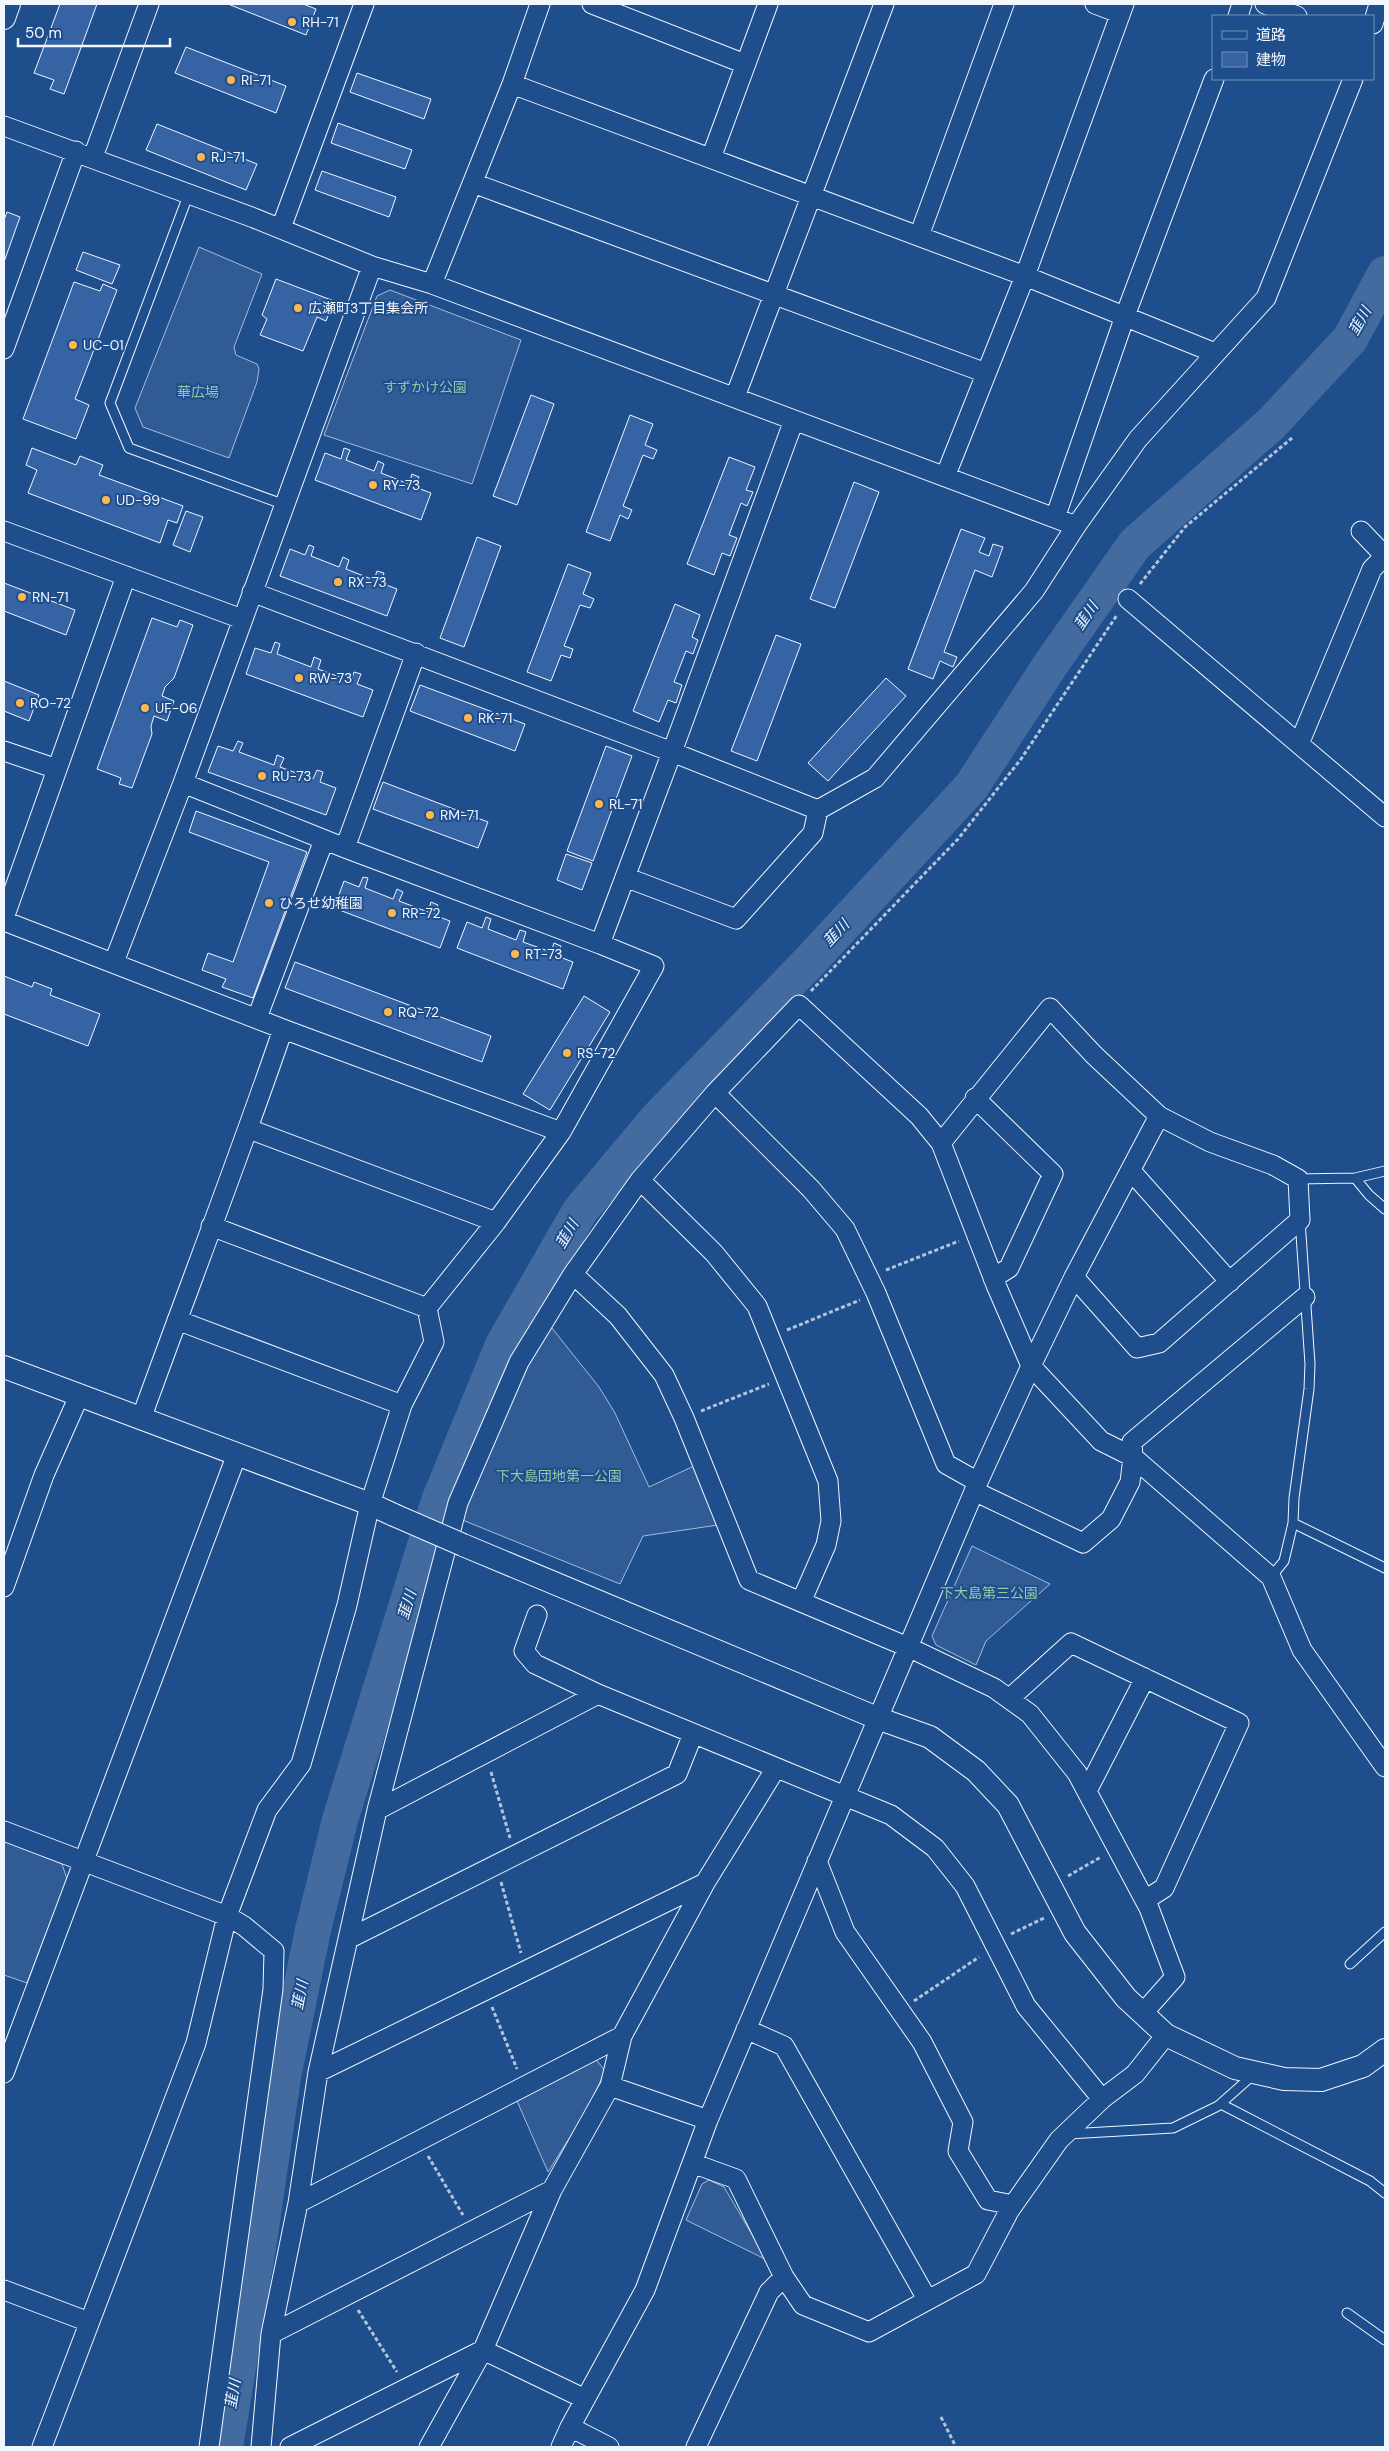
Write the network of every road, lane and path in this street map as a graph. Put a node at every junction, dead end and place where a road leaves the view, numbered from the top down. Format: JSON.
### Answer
{"nodes":[{"id":1,"x":9,"y":4,"type":"edge"},
{"id":2,"x":149,"y":4,"type":"edge"},
{"id":3,"x":364,"y":4,"type":"edge"},
{"id":4,"x":540,"y":4,"type":"edge"},
{"id":5,"x":592,"y":4,"type":"edge"},
{"id":6,"x":768,"y":4,"type":"edge"},
{"id":7,"x":884,"y":4,"type":"edge"},
{"id":8,"x":1004,"y":4,"type":"edge"},
{"id":9,"x":1095,"y":4,"type":"edge"},
{"id":10,"x":1265,"y":4,"type":"edge"},
{"id":11,"x":1380,"y":4,"type":"edge"},
{"id":12,"x":1122,"y":8,"type":"edge"},
{"id":13,"x":1294,"y":15,"type":"edge"},
{"id":14,"x":4,"y":18,"type":"edge"},
{"id":15,"x":1374,"y":21,"type":"edge"},
{"id":16,"x":745,"y":64,"type":"junction"},
{"id":17,"x":1214,"y":80,"type":"edge"},
{"id":18,"x":1353,"y":80,"type":"edge"},
{"id":19,"x":512,"y":84,"type":"junction"},
{"id":20,"x":4,"y":126,"type":"edge"},
{"id":21,"x":85,"y":154,"type":"junction"},
{"id":22,"x":711,"y":158,"type":"junction"},
{"id":23,"x":473,"y":183,"type":"junction"},
{"id":24,"x":189,"y":193,"type":"junction"},
{"id":25,"x":811,"y":196,"type":"junction"},
{"id":26,"x":280,"y":228,"type":"junction"},
{"id":27,"x":920,"y":236,"type":"junction"},
{"id":28,"x":372,"y":266,"type":"junction"},
{"id":29,"x":1025,"y":276,"type":"junction"},
{"id":30,"x":432,"y":284,"type":"junction"},
{"id":31,"x":774,"y":295,"type":"junction"},
{"id":32,"x":1125,"y":316,"type":"junction"},
{"id":33,"x":4,"y":350,"type":"edge"},
{"id":34,"x":1215,"y":352,"type":"junction"},
{"id":35,"x":986,"y":374,"type":"junction"},
{"id":36,"x":735,"y":397,"type":"junction"},
{"id":37,"x":794,"y":420,"type":"junction"},
{"id":38,"x":1292,"y":438,"type":"dead end"},
{"id":39,"x":946,"y":476,"type":"junction"},
{"id":40,"x":285,"y":505,"type":"junction"},
{"id":41,"x":1055,"y":518,"type":"junction"},
{"id":42,"x":1076,"y":526,"type":"junction"},
{"id":43,"x":4,"y":530,"type":"edge"},
{"id":44,"x":1361,"y":532,"type":"dead end"},
{"id":45,"x":1385,"y":556,"type":"edge"},
{"id":46,"x":126,"y":576,"type":"junction"},
{"id":47,"x":252,"y":592,"type":"junction"},
{"id":48,"x":1128,"y":599,"type":"junction"},
{"id":49,"x":242,"y":620,"type":"junction"},
{"id":50,"x":416,"y":653,"type":"junction"},
{"id":51,"x":1299,"y":744,"type":"junction"},
{"id":52,"x":4,"y":751,"type":"edge"},
{"id":53,"x":672,"y":752,"type":"junction"},
{"id":54,"x":57,"y":769,"type":"junction"},
{"id":55,"x":183,"y":783,"type":"junction"},
{"id":56,"x":818,"y":810,"type":"junction"},
{"id":57,"x":1385,"y":817,"type":"edge"},
{"id":58,"x":324,"y":840,"type":"junction"},
{"id":59,"x":345,"y":848,"type":"junction"},
{"id":60,"x":625,"y":878,"type":"junction"},
{"id":61,"x":4,"y":919,"type":"edge"},
{"id":62,"x":600,"y":944,"type":"junction"},
{"id":63,"x":114,"y":962,"type":"junction"},
{"id":64,"x":798,"y":1004,"type":"junction"},
{"id":65,"x":257,"y":1018,"type":"junction"},
{"id":66,"x":283,"y":1029,"type":"junction"},
{"id":67,"x":715,"y":1093,"type":"junction"},
{"id":68,"x":975,"y":1098,"type":"junction"},
{"id":69,"x":1159,"y":1116,"type":"junction"},
{"id":70,"x":249,"y":1129,"type":"junction"},
{"id":71,"x":561,"y":1132,"type":"junction"},
{"id":72,"x":940,"y":1143,"type":"junction"},
{"id":73,"x":1131,"y":1171,"type":"junction"},
{"id":74,"x":1385,"y":1171,"type":"edge"},
{"id":75,"x":1355,"y":1178,"type":"junction"},
{"id":76,"x":1298,"y":1179,"type":"junction"},
{"id":77,"x":640,"y":1180,"type":"junction"},
{"id":78,"x":1385,"y":1209,"type":"edge"},
{"id":79,"x":1300,"y":1220,"type":"junction"},
{"id":80,"x":496,"y":1222,"type":"junction"},
{"id":81,"x":211,"y":1226,"type":"junction"},
{"id":82,"x":976,"y":1235,"type":"junction"},
{"id":83,"x":573,"y":1274,"type":"junction"},
{"id":84,"x":993,"y":1278,"type":"junction"},
{"id":85,"x":1074,"y":1278,"type":"junction"},
{"id":86,"x":1230,"y":1282,"type":"junction"},
{"id":87,"x":873,"y":1285,"type":"junction"},
{"id":88,"x":1305,"y":1297,"type":"junction"},
{"id":89,"x":427,"y":1308,"type":"junction"},
{"id":90,"x":177,"y":1320,"type":"junction"},
{"id":91,"x":770,"y":1336,"type":"junction"},
{"id":92,"x":1031,"y":1366,"type":"junction"},
{"id":93,"x":4,"y":1367,"type":"edge"},
{"id":94,"x":786,"y":1377,"type":"junction"},
{"id":95,"x":79,"y":1396,"type":"junction"},
{"id":96,"x":402,"y":1405,"type":"junction"},
{"id":97,"x":684,"y":1418,"type":"junction"},
{"id":98,"x":141,"y":1419,"type":"junction"},
{"id":99,"x":237,"y":1454,"type":"junction"},
{"id":100,"x":1133,"y":1457,"type":"junction"},
{"id":101,"x":976,"y":1487,"type":"junction"},
{"id":102,"x":370,"y":1504,"type":"junction"},
{"id":103,"x":1293,"y":1523,"type":"junction"},
{"id":104,"x":9,"y":1557,"type":"edge"},
{"id":105,"x":1385,"y":1568,"type":"edge"},
{"id":106,"x":1271,"y":1577,"type":"junction"},
{"id":107,"x":4,"y":1587,"type":"edge"},
{"id":108,"x":801,"y":1602,"type":"junction"},
{"id":109,"x":537,"y":1615,"type":"dead end"},
{"id":110,"x":910,"y":1648,"type":"junction"},
{"id":111,"x":1145,"y":1678,"type":"junction"},
{"id":112,"x":598,"y":1694,"type":"junction"},
{"id":113,"x":1009,"y":1699,"type":"junction"},
{"id":114,"x":877,"y":1718,"type":"junction"},
{"id":115,"x":693,"y":1734,"type":"junction"},
{"id":116,"x":485,"y":1752,"type":"junction"},
{"id":117,"x":776,"y":1768,"type":"junction"},
{"id":118,"x":1385,"y":1768,"type":"edge"},
{"id":119,"x":1086,"y":1791,"type":"junction"},
{"id":120,"x":844,"y":1795,"type":"junction"},
{"id":121,"x":377,"y":1810,"type":"junction"},
{"id":122,"x":4,"y":1831,"type":"edge"},
{"id":123,"x":1117,"y":1848,"type":"junction"},
{"id":124,"x":515,"y":1855,"type":"junction"},
{"id":125,"x":817,"y":1861,"type":"junction"},
{"id":126,"x":82,"y":1862,"type":"junction"},
{"id":127,"x":496,"y":1865,"type":"junction"},
{"id":128,"x":1067,"y":1877,"type":"dead end"},
{"id":129,"x":705,"y":1883,"type":"junction"},
{"id":130,"x":1145,"y":1900,"type":"junction"},
{"id":131,"x":227,"y":1916,"type":"junction"},
{"id":132,"x":1047,"y":1917,"type":"dead end"},
{"id":133,"x":1385,"y":1932,"type":"edge"},
{"id":134,"x":348,"y":1939,"type":"junction"},
{"id":135,"x":994,"y":1945,"type":"junction"},
{"id":136,"x":1350,"y":1964,"type":"dead end"},
{"id":137,"x":526,"y":1971,"type":"junction"},
{"id":138,"x":486,"y":1990,"type":"junction"},
{"id":139,"x":900,"y":2011,"type":"junction"},
{"id":140,"x":1143,"y":2014,"type":"junction"},
{"id":141,"x":746,"y":2029,"type":"junction"},
{"id":142,"x":1166,"y":2035,"type":"junction"},
{"id":143,"x":622,"y":2036,"type":"junction"},
{"id":144,"x":1385,"y":2050,"type":"edge"},
{"id":145,"x":318,"y":2072,"type":"junction"},
{"id":146,"x":4,"y":2073,"type":"edge"},
{"id":147,"x":1255,"y":2073,"type":"junction"},
{"id":148,"x":524,"y":2086,"type":"junction"},
{"id":149,"x":610,"y":2086,"type":"junction"},
{"id":150,"x":1102,"y":2098,"type":"junction"},
{"id":151,"x":1221,"y":2104,"type":"junction"},
{"id":152,"x":708,"y":2120,"type":"junction"},
{"id":153,"x":1066,"y":2134,"type":"junction"},
{"id":154,"x":419,"y":2140,"type":"junction"},
{"id":155,"x":692,"y":2163,"type":"junction"},
{"id":156,"x":552,"y":2190,"type":"junction"},
{"id":157,"x":1385,"y":2193,"type":"edge"},
{"id":158,"x":298,"y":2203,"type":"junction"},
{"id":159,"x":1013,"y":2205,"type":"junction"},
{"id":160,"x":472,"y":2231,"type":"junction"},
{"id":161,"x":784,"y":2276,"type":"junction"},
{"id":162,"x":4,"y":2290,"type":"edge"},
{"id":163,"x":348,"y":2294,"type":"junction"},
{"id":164,"x":926,"y":2299,"type":"junction"},
{"id":165,"x":1347,"y":2313,"type":"dead end"},
{"id":166,"x":89,"y":2322,"type":"junction"},
{"id":167,"x":271,"y":2334,"type":"junction"},
{"id":168,"x":1385,"y":2340,"type":"edge"},
{"id":169,"x":483,"y":2350,"type":"junction"},
{"id":170,"x":407,"y":2388,"type":"junction"},
{"id":171,"x":585,"y":2399,"type":"junction"},
{"id":172,"x":941,"y":2417,"type":"dead end"},
{"id":173,"x":570,"y":2427,"type":"junction"},
{"id":174,"x":42,"y":2447,"type":"edge"},
{"id":175,"x":209,"y":2447,"type":"edge"},
{"id":176,"x":261,"y":2447,"type":"edge"},
{"id":177,"x":290,"y":2447,"type":"edge"},
{"id":178,"x":429,"y":2447,"type":"edge"},
{"id":179,"x":562,"y":2447,"type":"edge"},
{"id":180,"x":609,"y":2447,"type":"edge"},
{"id":181,"x":696,"y":2447,"type":"edge"},
{"id":182,"x":956,"y":2447,"type":"edge"}],
"edges":[{"from":1,"to":14,"type":"street"},
{"from":2,"to":21,"type":"street"},
{"from":3,"to":26,"type":"street"},
{"from":4,"to":19,"type":"street"},
{"from":5,"to":16,"type":"street"},
{"from":6,"to":16,"type":"street"},
{"from":7,"to":25,"type":"street"},
{"from":8,"to":27,"type":"street"},
{"from":9,"to":12,"type":"street"},
{"from":10,"to":13,"type":"street"},
{"from":11,"to":15,"type":"street"},
{"from":12,"to":29,"type":"street"},
{"from":16,"to":22,"type":"street"},
{"from":17,"to":32,"type":"street"},
{"from":18,"to":34,"type":"street"},
{"from":19,"to":22,"type":"street"},
{"from":19,"to":23,"type":"street"},
{"from":20,"to":21,"type":"street"},
{"from":21,"to":24,"type":"street"},
{"from":21,"to":33,"type":"street"},
{"from":22,"to":25,"type":"street"},
{"from":23,"to":30,"type":"street"},
{"from":23,"to":31,"type":"street"},
{"from":24,"to":26,"type":"street"},
{"from":24,"to":40,"type":"lane"},
{"from":25,"to":27,"type":"street"},
{"from":25,"to":31,"type":"street"},
{"from":26,"to":28,"type":"street"},
{"from":27,"to":29,"type":"street"},
{"from":28,"to":30,"type":"street"},
{"from":28,"to":40,"type":"street"},
{"from":29,"to":32,"type":"street"},
{"from":29,"to":35,"type":"street"},
{"from":30,"to":36,"type":"street"},
{"from":31,"to":35,"type":"street"},
{"from":31,"to":36,"type":"street"},
{"from":32,"to":34,"type":"street"},
{"from":32,"to":41,"type":"street"},
{"from":34,"to":42,"type":"street"},
{"from":35,"to":39,"type":"street"},
{"from":36,"to":37,"type":"street"},
{"from":37,"to":39,"type":"street"},
{"from":37,"to":53,"type":"street"},
{"from":38,"to":48,"type":"path"},
{"from":39,"to":41,"type":"street"},
{"from":40,"to":47,"type":"street"},
{"from":41,"to":42,"type":"street"},
{"from":42,"to":56,"type":"street"},
{"from":43,"to":46,"type":"street"},
{"from":44,"to":45,"type":"street"},
{"from":45,"to":51,"type":"street"},
{"from":46,"to":49,"type":"street"},
{"from":46,"to":54,"type":"street"},
{"from":47,"to":49,"type":"street"},
{"from":47,"to":50,"type":"street"},
{"from":48,"to":51,"type":"street"},
{"from":48,"to":64,"type":"path"},
{"from":49,"to":55,"type":"street"},
{"from":50,"to":53,"type":"street"},
{"from":50,"to":59,"type":"street"},
{"from":51,"to":57,"type":"street"},
{"from":52,"to":54,"type":"street"},
{"from":53,"to":56,"type":"street"},
{"from":53,"to":60,"type":"street"},
{"from":54,"to":61,"type":"street"},
{"from":55,"to":58,"type":"street"},
{"from":55,"to":63,"type":"street"},
{"from":56,"to":60,"type":"street"},
{"from":58,"to":59,"type":"street"},
{"from":58,"to":65,"type":"street"},
{"from":59,"to":62,"type":"street"},
{"from":60,"to":62,"type":"street"},
{"from":61,"to":63,"type":"street"},
{"from":62,"to":71,"type":"street"},
{"from":63,"to":65,"type":"street"},
{"from":64,"to":67,"type":"street"},
{"from":64,"to":72,"type":"street"},
{"from":65,"to":66,"type":"street"},
{"from":66,"to":70,"type":"street"},
{"from":66,"to":71,"type":"street"},
{"from":67,"to":77,"type":"street"},
{"from":67,"to":87,"type":"street"},
{"from":68,"to":69,"type":"street"},
{"from":68,"to":72,"type":"street"},
{"from":68,"to":84,"type":"street"},
{"from":69,"to":73,"type":"street"},
{"from":69,"to":76,"type":"street"},
{"from":70,"to":80,"type":"street"},
{"from":70,"to":81,"type":"street"},
{"from":71,"to":80,"type":"street"},
{"from":72,"to":82,"type":"street"},
{"from":73,"to":85,"type":"street"},
{"from":73,"to":86,"type":"street"},
{"from":74,"to":75,"type":"lane"},
{"from":75,"to":76,"type":"lane"},
{"from":75,"to":78,"type":"lane"},
{"from":76,"to":79,"type":"street"},
{"from":77,"to":83,"type":"street"},
{"from":77,"to":91,"type":"street"},
{"from":79,"to":86,"type":"street"},
{"from":79,"to":88,"type":"lane"},
{"from":80,"to":89,"type":"street"},
{"from":81,"to":89,"type":"street"},
{"from":81,"to":90,"type":"street"},
{"from":82,"to":84,"type":"street"},
{"from":82,"to":87,"type":"path"},
{"from":83,"to":97,"type":"street"},
{"from":83,"to":121,"type":"street"},
{"from":84,"to":92,"type":"street"},
{"from":85,"to":86,"type":"street"},
{"from":85,"to":92,"type":"street"},
{"from":87,"to":91,"type":"path"},
{"from":87,"to":101,"type":"street"},
{"from":88,"to":100,"type":"street"},
{"from":88,"to":103,"type":"lane"},
{"from":89,"to":96,"type":"street"},
{"from":90,"to":96,"type":"street"},
{"from":90,"to":98,"type":"street"},
{"from":91,"to":94,"type":"street"},
{"from":92,"to":100,"type":"street"},
{"from":92,"to":101,"type":"street"},
{"from":93,"to":95,"type":"street"},
{"from":94,"to":97,"type":"path"},
{"from":94,"to":108,"type":"street"},
{"from":95,"to":98,"type":"street"},
{"from":95,"to":104,"type":"street"},
{"from":96,"to":102,"type":"street"},
{"from":97,"to":108,"type":"street"},
{"from":98,"to":99,"type":"street"},
{"from":99,"to":102,"type":"street"},
{"from":99,"to":126,"type":"street"},
{"from":100,"to":101,"type":"street"},
{"from":100,"to":106,"type":"street"},
{"from":101,"to":110,"type":"street"},
{"from":102,"to":114,"type":"street","bridge":true},
{"from":102,"to":131,"type":"street"},
{"from":103,"to":105,"type":"lane"},
{"from":103,"to":106,"type":"lane"},
{"from":104,"to":107,"type":"street"},
{"from":106,"to":118,"type":"street"},
{"from":108,"to":110,"type":"street"},
{"from":109,"to":112,"type":"street"},
{"from":110,"to":113,"type":"street"},
{"from":110,"to":114,"type":"street"},
{"from":111,"to":113,"type":"street"},
{"from":111,"to":119,"type":"street"},
{"from":111,"to":130,"type":"street"},
{"from":112,"to":115,"type":"street"},
{"from":112,"to":116,"type":"street"},
{"from":113,"to":119,"type":"street"},
{"from":114,"to":120,"type":"street"},
{"from":114,"to":140,"type":"street"},
{"from":115,"to":117,"type":"street"},
{"from":115,"to":124,"type":"street"},
{"from":116,"to":121,"type":"street"},
{"from":116,"to":124,"type":"path"},
{"from":117,"to":120,"type":"street"},
{"from":117,"to":129,"type":"street"},
{"from":119,"to":123,"type":"street"},
{"from":120,"to":125,"type":"street"},
{"from":120,"to":135,"type":"street"},
{"from":121,"to":134,"type":"street"},
{"from":122,"to":126,"type":"street"},
{"from":123,"to":128,"type":"path"},
{"from":123,"to":130,"type":"street"},
{"from":124,"to":127,"type":"street"},
{"from":125,"to":139,"type":"street"},
{"from":125,"to":141,"type":"street"},
{"from":126,"to":131,"type":"street"},
{"from":126,"to":146,"type":"street"},
{"from":127,"to":134,"type":"street"},
{"from":127,"to":137,"type":"path"},
{"from":129,"to":137,"type":"street"},
{"from":129,"to":143,"type":"street"},
{"from":130,"to":140,"type":"street"},
{"from":131,"to":166,"type":"street"},
{"from":131,"to":175,"type":"street"},
{"from":132,"to":135,"type":"path"},
{"from":133,"to":136,"type":"lane"},
{"from":134,"to":145,"type":"street"},
{"from":135,"to":139,"type":"path"},
{"from":135,"to":150,"type":"street"},
{"from":137,"to":138,"type":"street"},
{"from":138,"to":145,"type":"street"},
{"from":138,"to":148,"type":"path"},
{"from":139,"to":159,"type":"street"},
{"from":140,"to":142,"type":"street"},
{"from":141,"to":152,"type":"street"},
{"from":141,"to":164,"type":"street"},
{"from":142,"to":147,"type":"street"},
{"from":142,"to":150,"type":"street"},
{"from":143,"to":148,"type":"street"},
{"from":143,"to":149,"type":"street"},
{"from":144,"to":147,"type":"street"},
{"from":145,"to":158,"type":"street"},
{"from":147,"to":151,"type":"lane"},
{"from":148,"to":154,"type":"street"},
{"from":149,"to":152,"type":"street"},
{"from":149,"to":156,"type":"street"},
{"from":150,"to":153,"type":"street"},
{"from":151,"to":153,"type":"lane"},
{"from":151,"to":157,"type":"lane"},
{"from":152,"to":155,"type":"street"},
{"from":153,"to":159,"type":"street"},
{"from":154,"to":158,"type":"street"},
{"from":154,"to":160,"type":"path"},
{"from":155,"to":161,"type":"street"},
{"from":155,"to":171,"type":"street"},
{"from":156,"to":160,"type":"street"},
{"from":156,"to":169,"type":"street"},
{"from":158,"to":167,"type":"street"},
{"from":159,"to":164,"type":"street"},
{"from":160,"to":163,"type":"street"},
{"from":161,"to":164,"type":"street"},
{"from":161,"to":181,"type":"street"},
{"from":162,"to":166,"type":"street"},
{"from":163,"to":167,"type":"street"},
{"from":163,"to":170,"type":"path"},
{"from":165,"to":168,"type":"lane"},
{"from":166,"to":174,"type":"street"},
{"from":167,"to":176,"type":"street"},
{"from":169,"to":170,"type":"street"},
{"from":169,"to":171,"type":"street"},
{"from":169,"to":178,"type":"street"},
{"from":170,"to":177,"type":"street"},
{"from":171,"to":173,"type":"street"},
{"from":172,"to":182,"type":"path"},
{"from":173,"to":179,"type":"street"},
{"from":173,"to":180,"type":"street"}]}
